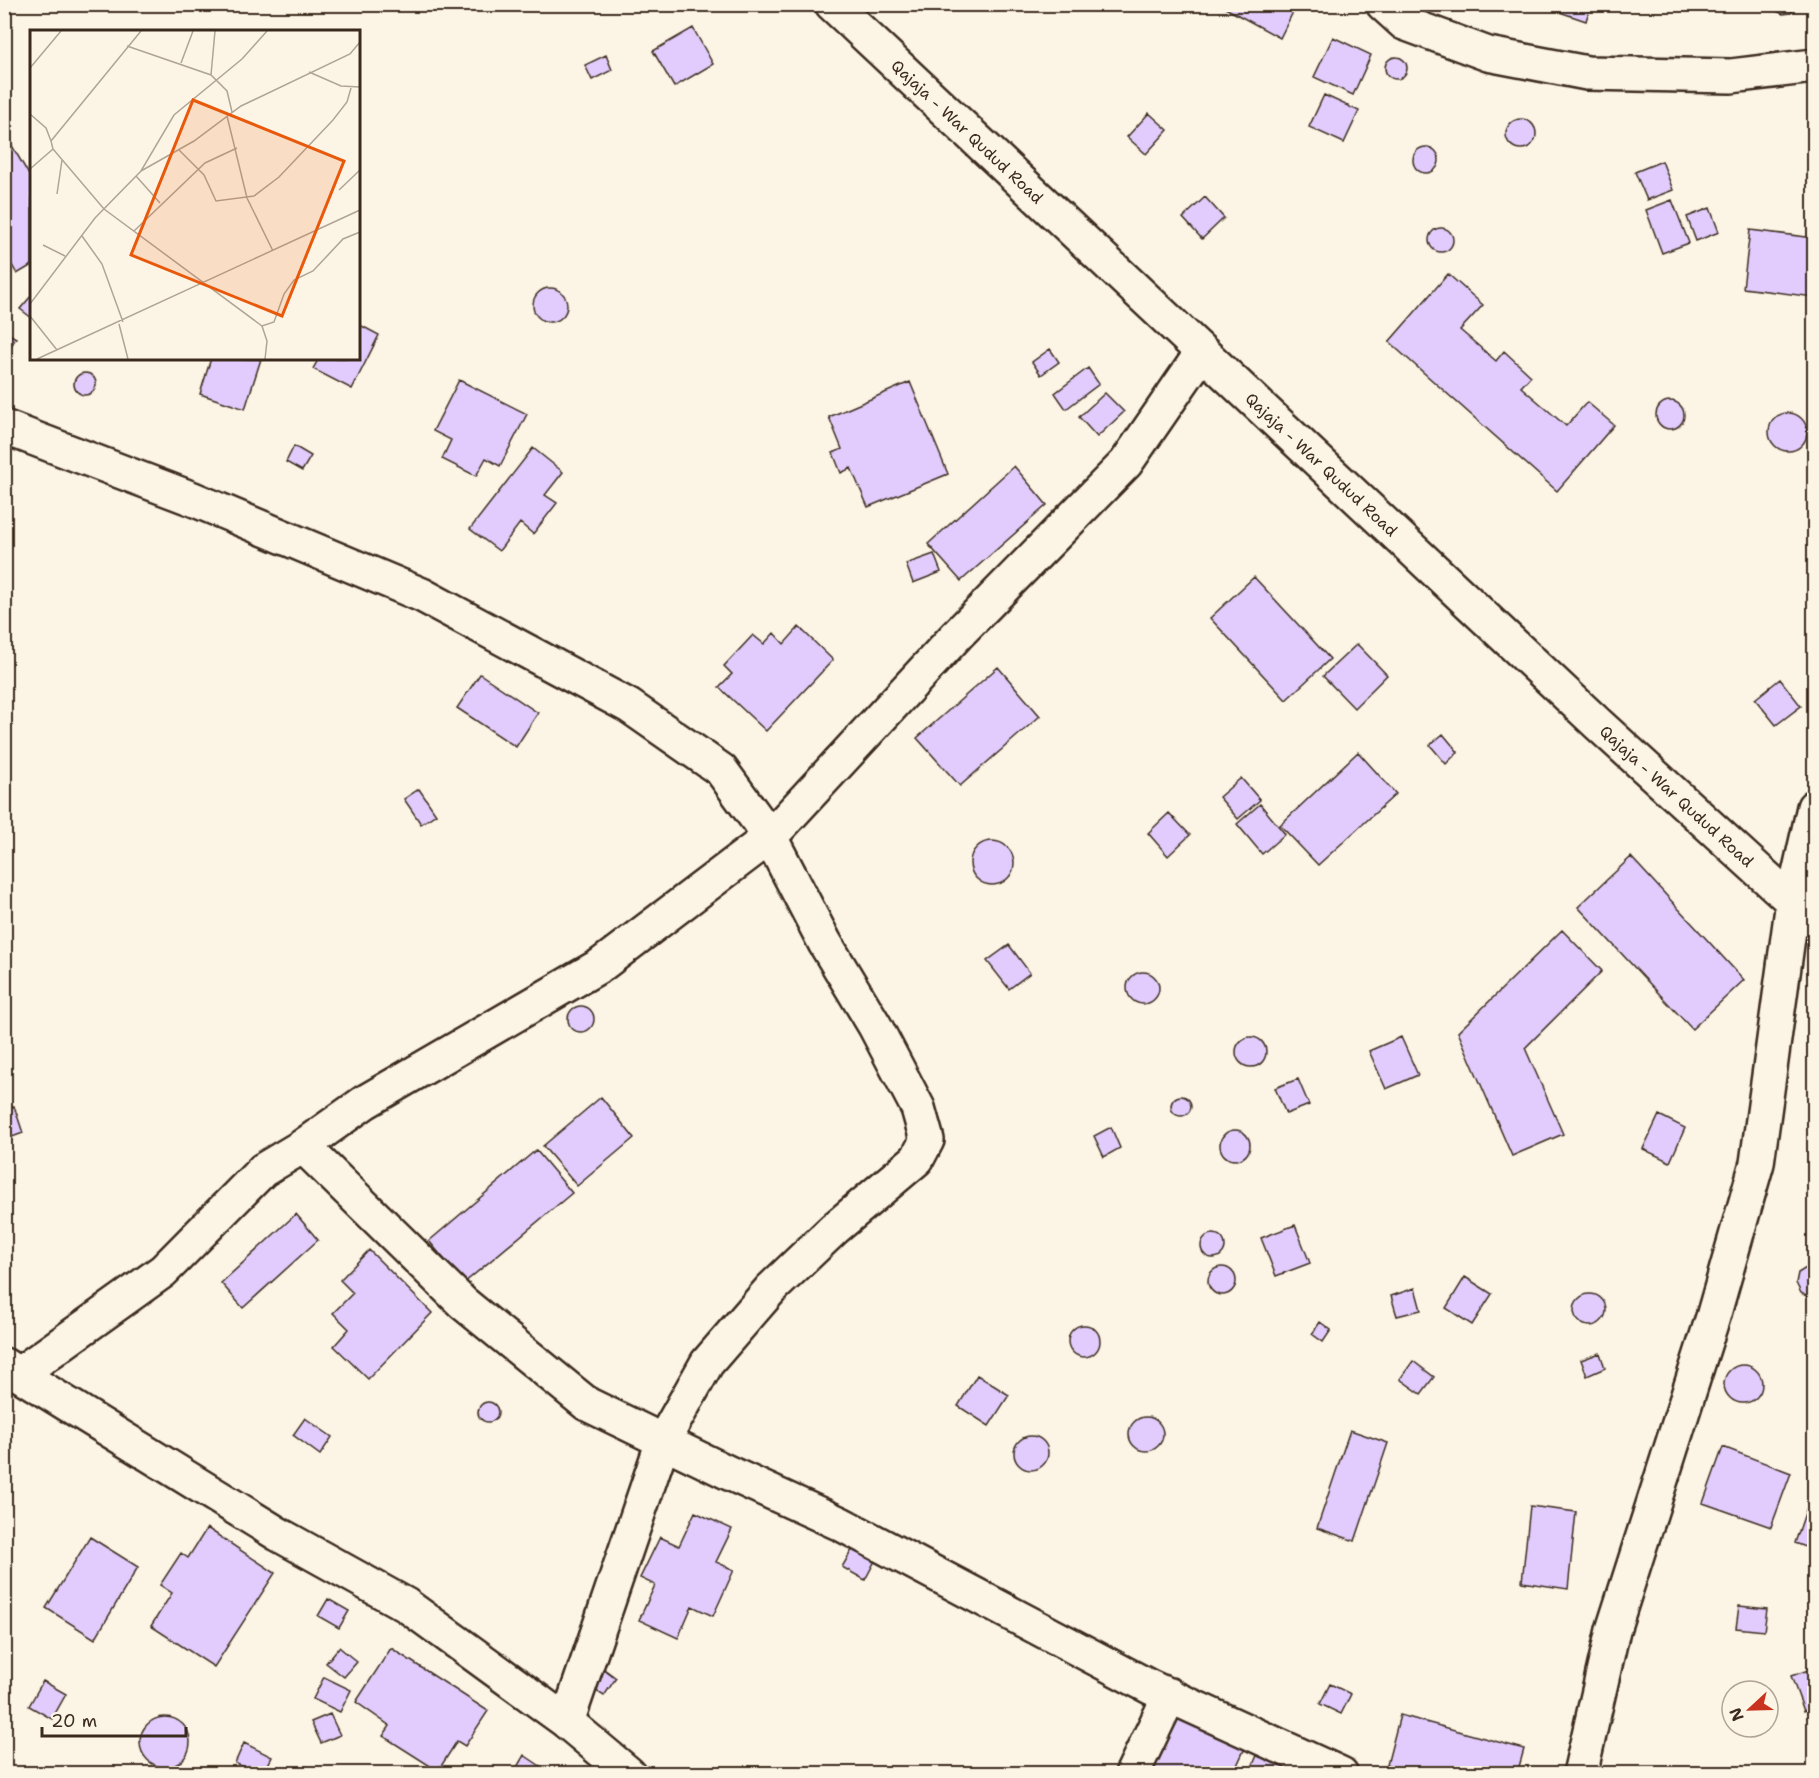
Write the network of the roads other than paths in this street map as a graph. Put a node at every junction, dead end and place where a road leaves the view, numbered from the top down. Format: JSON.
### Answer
{"nodes":[{"id":1,"x":832,"y":4,"type":"edge"},
{"id":2,"x":1383,"y":4,"type":"edge"},
{"id":3,"x":1815,"y":66,"type":"edge"},
{"id":4,"x":1201,"y":354,"type":"junction"},
{"id":5,"x":4,"y":427,"type":"edge"},
{"id":6,"x":1815,"y":807,"type":"edge"},
{"id":7,"x":770,"y":837,"type":"junction"},
{"id":8,"x":1804,"y":911,"type":"edge"},
{"id":9,"x":303,"y":1146,"type":"junction"},
{"id":10,"x":12,"y":1369,"type":"edge"},
{"id":11,"x":663,"y":1441,"type":"junction"},
{"id":12,"x":1170,"y":1695,"type":"junction"},
{"id":13,"x":567,"y":1722,"type":"junction"},
{"id":14,"x":629,"y":1773,"type":"edge"},
{"id":15,"x":1132,"y":1773,"type":"edge"},
{"id":16,"x":1341,"y":1773,"type":"edge"},
{"id":17,"x":1580,"y":1773,"type":"edge"}],
"edges":[{"from":1,"to":4,"type":"street","name":"Qajaja - War Qudud Road"},
{"from":2,"to":3,"type":"street"},
{"from":4,"to":7,"type":"street"},
{"from":4,"to":8,"type":"street","name":"Qajaja - War Qudud Road"},
{"from":5,"to":7,"type":"street"},
{"from":6,"to":8,"type":"street"},
{"from":7,"to":9,"type":"street"},
{"from":7,"to":11,"type":"street"},
{"from":8,"to":17,"type":"street"},
{"from":9,"to":10,"type":"street"},
{"from":9,"to":11,"type":"street"},
{"from":10,"to":13,"type":"street"},
{"from":11,"to":12,"type":"street"},
{"from":11,"to":13,"type":"street"},
{"from":12,"to":15,"type":"street"},
{"from":12,"to":16,"type":"street"},
{"from":13,"to":14,"type":"street"}]}
